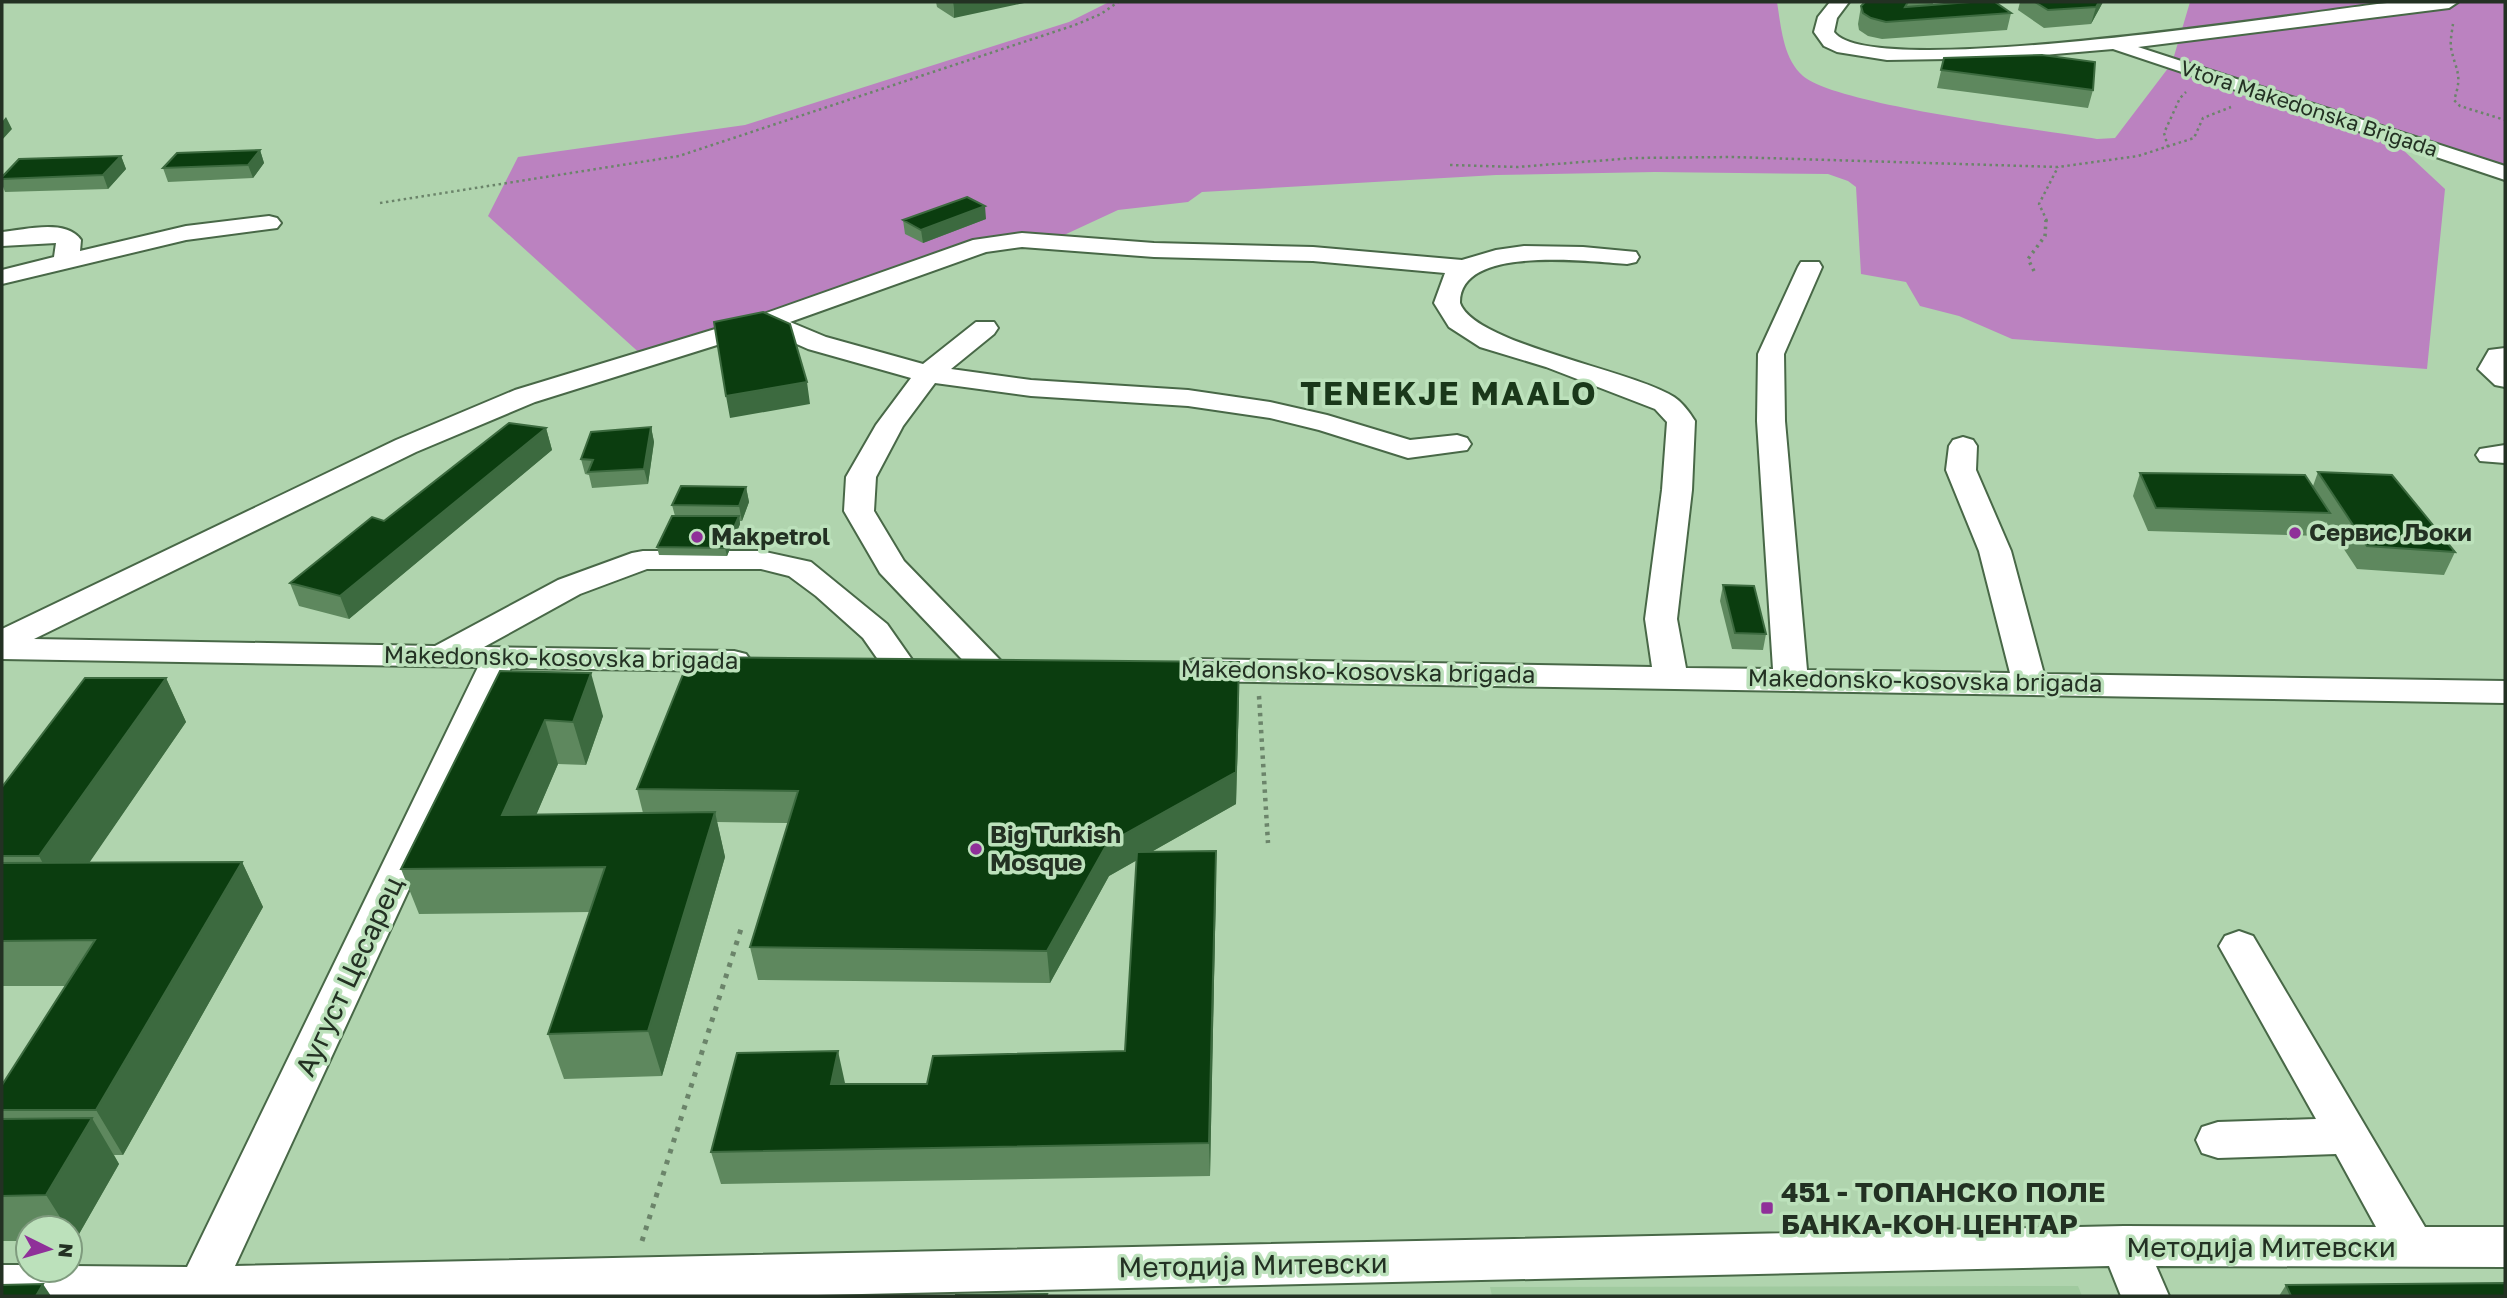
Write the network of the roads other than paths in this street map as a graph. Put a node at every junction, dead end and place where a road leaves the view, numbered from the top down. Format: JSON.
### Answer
{"nodes":[{"id":1,"x":1840,"y":2,"type":"edge"},
{"id":2,"x":2439,"y":3,"type":"edge"},
{"id":3,"x":2113,"y":45,"type":"junction"},
{"id":4,"x":2505,"y":173,"type":"edge"},
{"id":5,"x":269,"y":223,"type":"dead end"},
{"id":6,"x":2,"y":239,"type":"edge"},
{"id":7,"x":1627,"y":257,"type":"dead end"},
{"id":8,"x":66,"y":262,"type":"junction"},
{"id":9,"x":1810,"y":267,"type":"dead end"},
{"id":10,"x":1467,"y":268,"type":"junction"},
{"id":11,"x":2,"y":277,"type":"edge"},
{"id":12,"x":767,"y":321,"type":"junction"},
{"id":13,"x":985,"y":328,"type":"dead end"},
{"id":14,"x":2505,"y":356,"type":"edge"},
{"id":15,"x":928,"y":374,"type":"junction"},
{"id":16,"x":2505,"y":379,"type":"edge"},
{"id":17,"x":1457,"y":444,"type":"dead end"},
{"id":18,"x":1963,"y":446,"type":"dead end"},
{"id":19,"x":2,"y":642,"type":"edge"},
{"id":20,"x":2,"y":649,"type":"edge"},
{"id":21,"x":500,"y":656,"type":"junction"},
{"id":22,"x":440,"y":657,"type":"junction"},
{"id":23,"x":768,"y":662,"type":"edge"},
{"id":24,"x":859,"y":664,"type":"edge"},
{"id":25,"x":923,"y":665,"type":"junction"},
{"id":26,"x":1001,"y":667,"type":"joint"},
{"id":27,"x":1163,"y":670,"type":"edge"},
{"id":28,"x":1670,"y":676,"type":"junction"},
{"id":29,"x":1791,"y":679,"type":"junction"},
{"id":30,"x":2030,"y":684,"type":"junction"},
{"id":31,"x":2505,"y":692,"type":"edge"},
{"id":32,"x":2238,"y":946,"type":"dead end"},
{"id":33,"x":2348,"y":1136,"type":"junction"},
{"id":34,"x":2218,"y":1140,"type":"dead end"},
{"id":35,"x":2124,"y":1246,"type":"junction"},
{"id":36,"x":2412,"y":1247,"type":"junction"},
{"id":37,"x":2505,"y":1247,"type":"edge"},
{"id":38,"x":2,"y":1286,"type":"edge"},
{"id":39,"x":200,"y":1292,"type":"edge"},
{"id":40,"x":2145,"y":1296,"type":"edge"}],
"edges":[{"from":1,"to":3,"type":"street"},
{"from":2,"to":3,"type":"street"},
{"from":3,"to":4,"type":"street","name":"Vtora Makedonska Brigada"},
{"from":5,"to":8,"type":"street"},
{"from":6,"to":8,"type":"street"},
{"from":7,"to":10,"type":"street"},
{"from":8,"to":11,"type":"street"},
{"from":9,"to":29,"type":"street"},
{"from":10,"to":12,"type":"street"},
{"from":10,"to":28,"type":"street"},
{"from":12,"to":15,"type":"street"},
{"from":12,"to":19,"type":"street"},
{"from":13,"to":15,"type":"street"},
{"from":14,"to":16,"type":"street"},
{"from":15,"to":17,"type":"street"},
{"from":15,"to":26,"type":"street"},
{"from":18,"to":30,"type":"street"},
{"from":20,"to":22,"type":"street","name":"Makedonsko-kosovska brigada"},
{"from":21,"to":22,"type":"street","name":"Makedonsko-kosovska brigada"},
{"from":21,"to":23,"type":"street","name":"Makedonsko-kosovska brigada"},
{"from":21,"to":39,"type":"street","name":"Аугуст Цесарец"},
{"from":22,"to":25,"type":"street"},
{"from":24,"to":25,"type":"street"},
{"from":25,"to":26,"type":"street"},
{"from":27,"to":28,"type":"street","name":"Makedonsko-kosovska brigada"},
{"from":28,"to":29,"type":"street","name":"Makedonsko-kosovska brigada"},
{"from":29,"to":30,"type":"street","name":"Makedonsko-kosovska brigada"},
{"from":30,"to":31,"type":"street","name":"Makedonsko-kosovska brigada"},
{"from":32,"to":33,"type":"street"},
{"from":33,"to":34,"type":"street"},
{"from":33,"to":36,"type":"street"},
{"from":35,"to":36,"type":"street","name":"Методија Митевски"},
{"from":35,"to":39,"type":"street","name":"Методија Митевски"},
{"from":35,"to":40,"type":"street"},
{"from":36,"to":37,"type":"street","name":"Методија Митевски"},
{"from":38,"to":39,"type":"street","name":"Методија Митевски"}]}
